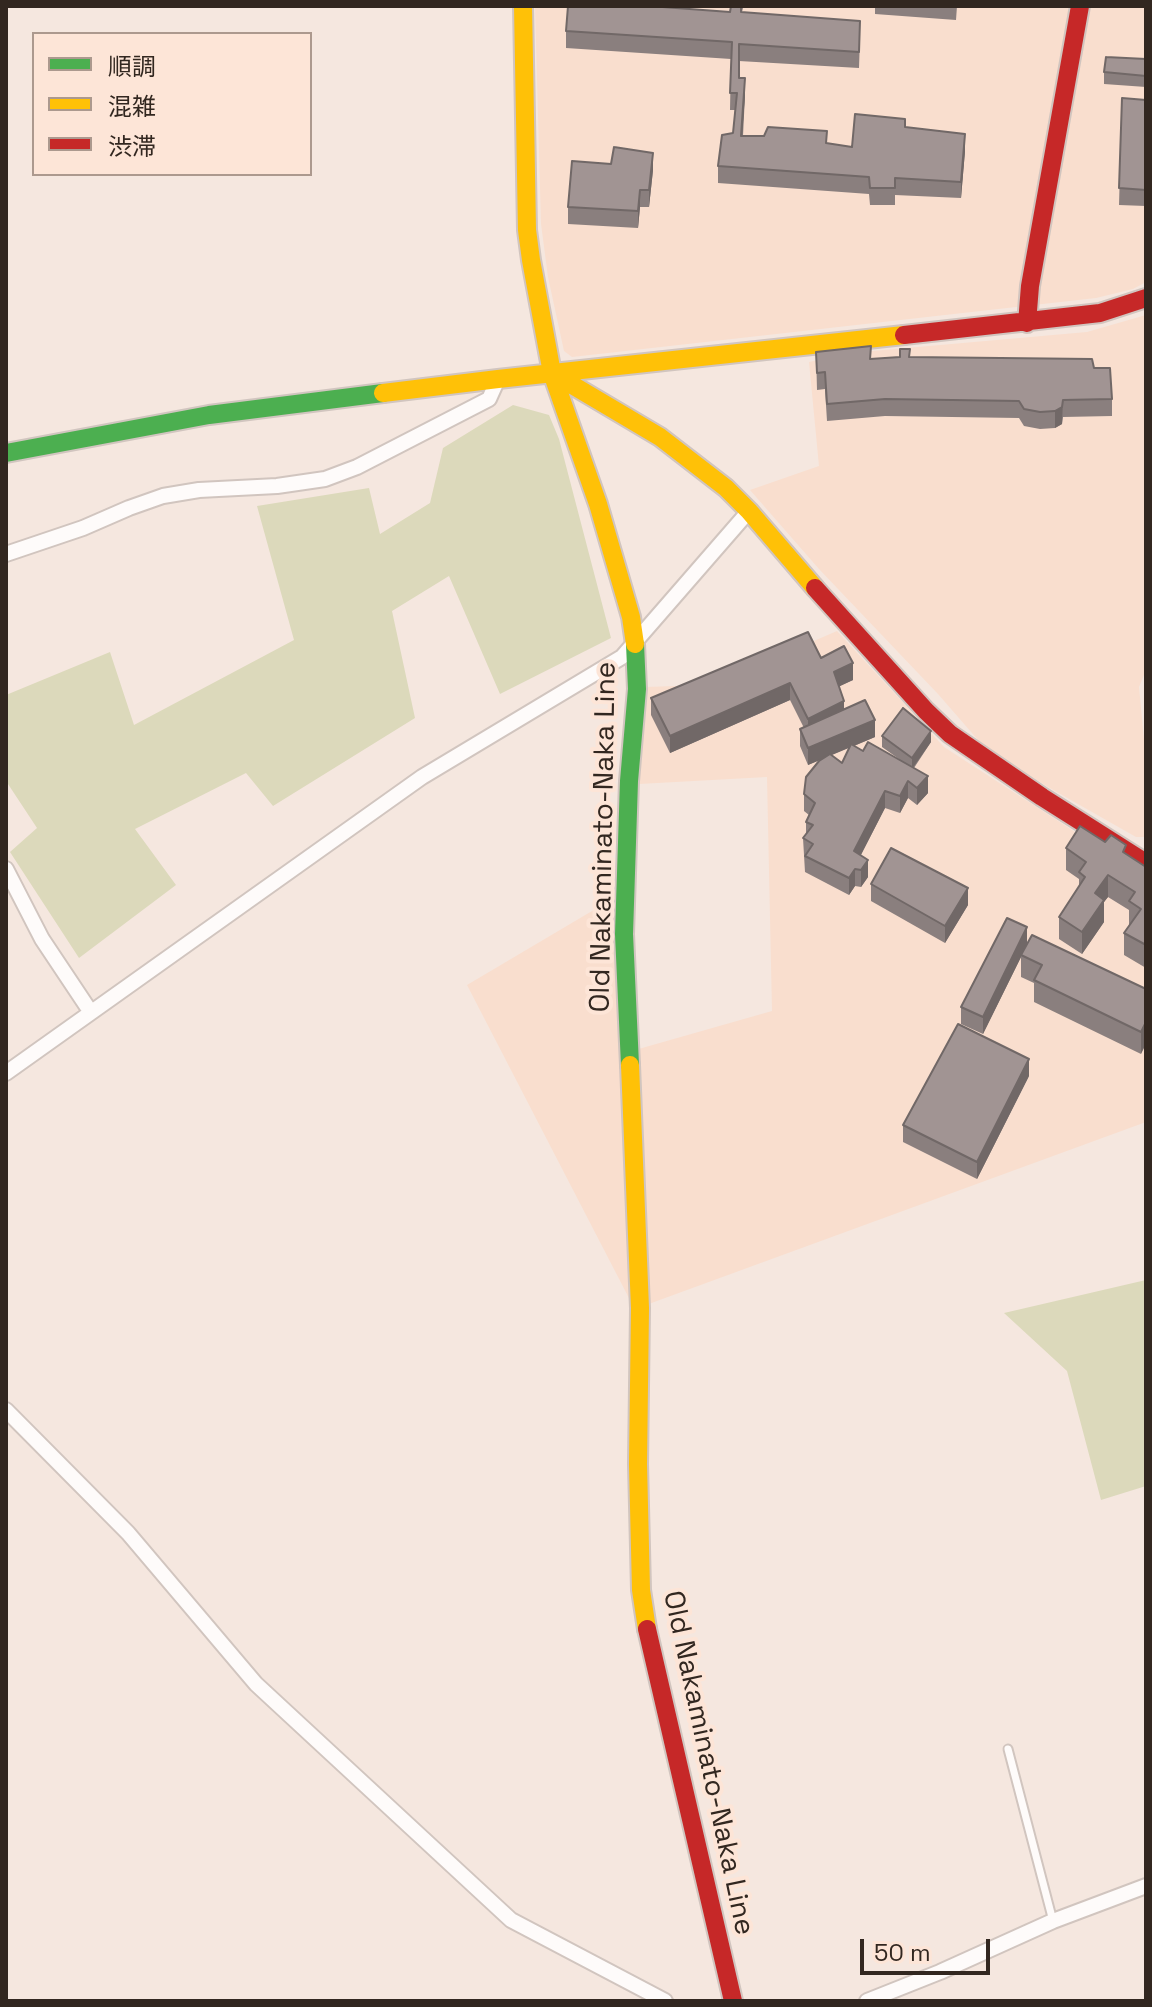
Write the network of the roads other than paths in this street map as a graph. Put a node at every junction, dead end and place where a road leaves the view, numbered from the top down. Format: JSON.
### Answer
{"nodes":[{"id":1,"x":523,"y":6,"type":"edge"},
{"id":2,"x":1080,"y":6,"type":"edge"},
{"id":3,"x":1146,"y":298,"type":"edge"},
{"id":4,"x":1027,"y":323,"type":"junction"},
{"id":5,"x":552,"y":373,"type":"junction"},
{"id":6,"x":498,"y":379,"type":"junction"},
{"id":7,"x":6,"y":453,"type":"edge"},
{"id":8,"x":749,"y":511,"type":"junction"},
{"id":9,"x":6,"y":554,"type":"edge"},
{"id":10,"x":635,"y":641,"type":"junction"},
{"id":11,"x":1146,"y":863,"type":"edge"},
{"id":12,"x":6,"y":869,"type":"edge"},
{"id":13,"x":90,"y":1011,"type":"junction"},
{"id":14,"x":6,"y":1073,"type":"edge"},
{"id":15,"x":6,"y":1410,"type":"edge"},
{"id":16,"x":1008,"y":1749,"type":"dead end"},
{"id":17,"x":1146,"y":1886,"type":"edge"},
{"id":18,"x":1053,"y":1921,"type":"junction"},
{"id":19,"x":665,"y":2001,"type":"edge"},
{"id":20,"x":733,"y":2001,"type":"edge"},
{"id":21,"x":867,"y":2001,"type":"edge"}],
"edges":[{"from":1,"to":5,"type":"street","name":"Old Nakaminato-Naka Line"},
{"from":2,"to":4,"type":"street"},
{"from":3,"to":4,"type":"street"},
{"from":4,"to":5,"type":"street"},
{"from":5,"to":6,"type":"street"},
{"from":5,"to":8,"type":"street"},
{"from":5,"to":10,"type":"street","name":"Old Nakaminato-Naka Line"},
{"from":6,"to":7,"type":"street"},
{"from":6,"to":9,"type":"street"},
{"from":8,"to":10,"type":"street"},
{"from":8,"to":11,"type":"street"},
{"from":10,"to":13,"type":"street"},
{"from":10,"to":20,"type":"street","name":"Old Nakaminato-Naka Line"},
{"from":12,"to":13,"type":"street"},
{"from":13,"to":14,"type":"street"},
{"from":15,"to":19,"type":"street"},
{"from":16,"to":18,"type":"lane"},
{"from":17,"to":18,"type":"street"},
{"from":18,"to":21,"type":"street"}]}
